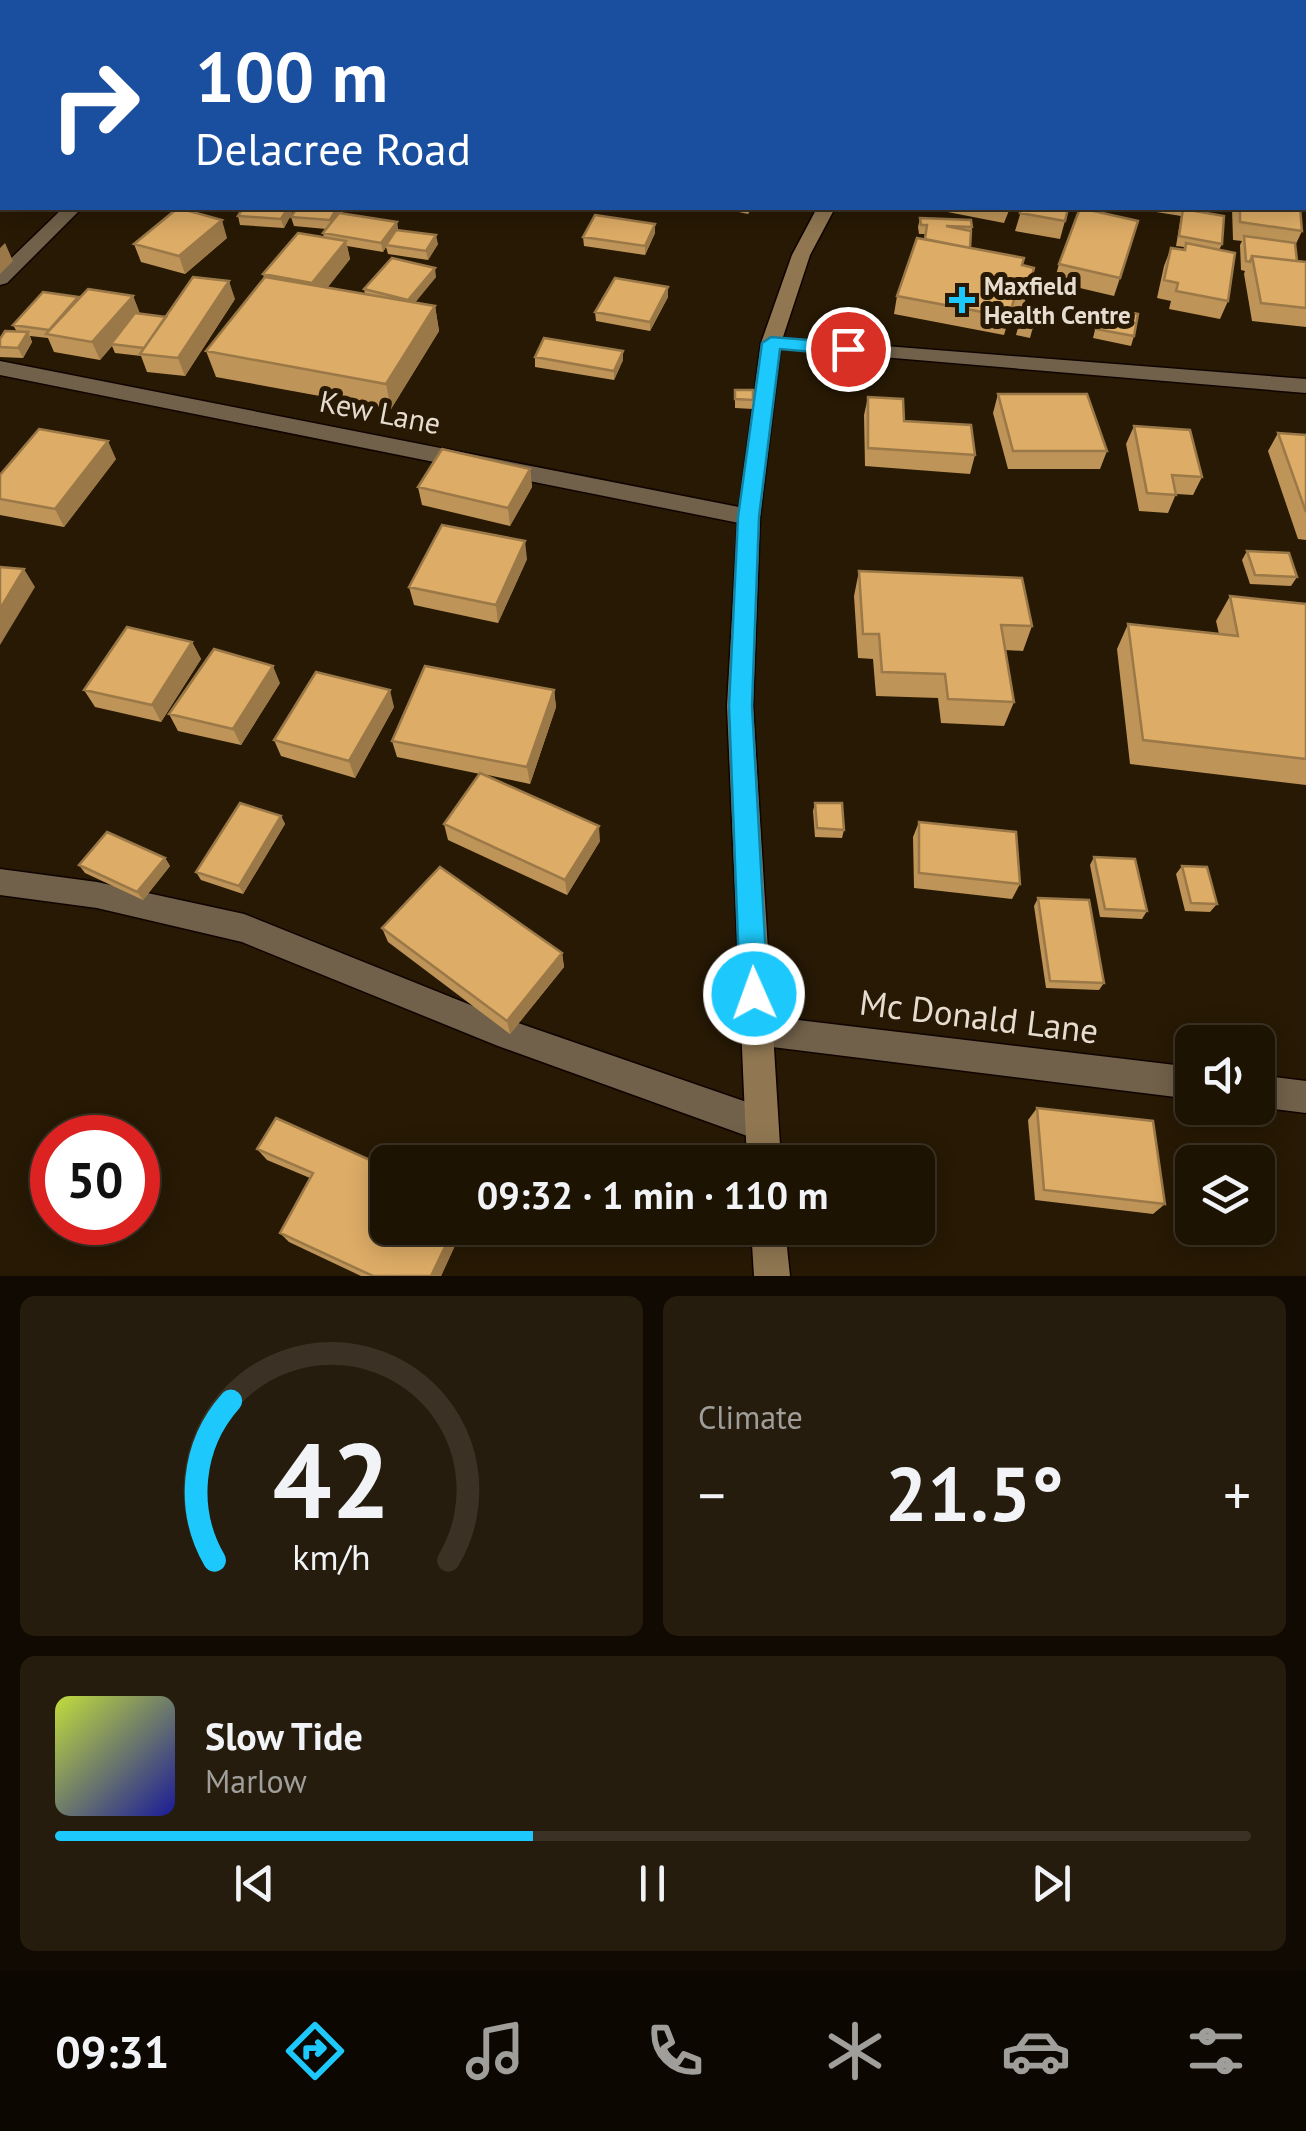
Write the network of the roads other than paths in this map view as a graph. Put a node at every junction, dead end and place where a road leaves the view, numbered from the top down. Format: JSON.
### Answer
{"nodes":[{"id":1,"x":71,"y":210,"type":"edge"},
{"id":2,"x":825,"y":210,"type":"edge"},
{"id":3,"x":0,"y":279,"type":"edge"},
{"id":4,"x":771,"y":343,"type":"junction"},
{"id":5,"x":0,"y":368,"type":"edge"},
{"id":6,"x":1306,"y":386,"type":"edge"},
{"id":7,"x":748,"y":517,"type":"junction"},
{"id":8,"x":0,"y":882,"type":"edge"},
{"id":9,"x":756,"y":1030,"type":"junction"},
{"id":10,"x":1175,"y":1081,"type":"edge"},
{"id":11,"x":1275,"y":1093,"type":"edge"},
{"id":12,"x":1306,"y":1097,"type":"edge"},
{"id":13,"x":762,"y":1124,"type":"junction"},
{"id":14,"x":763,"y":1145,"type":"edge"},
{"id":15,"x":769,"y":1245,"type":"edge"},
{"id":16,"x":772,"y":1276,"type":"edge"}],
"edges":[{"from":1,"to":3,"type":"street"},
{"from":2,"to":4,"type":"main road"},
{"from":4,"to":6,"type":"street"},
{"from":4,"to":7,"type":"main road"},
{"from":5,"to":7,"type":"street","name":"Kew Lane"},
{"from":7,"to":9,"type":"main road"},
{"from":8,"to":13,"type":"street"},
{"from":9,"to":10,"type":"street","name":"Mc Donald Lane"},
{"from":9,"to":13,"type":"main road"},
{"from":11,"to":12,"type":"street"},
{"from":13,"to":14,"type":"main road"},
{"from":15,"to":16,"type":"main road"}]}
